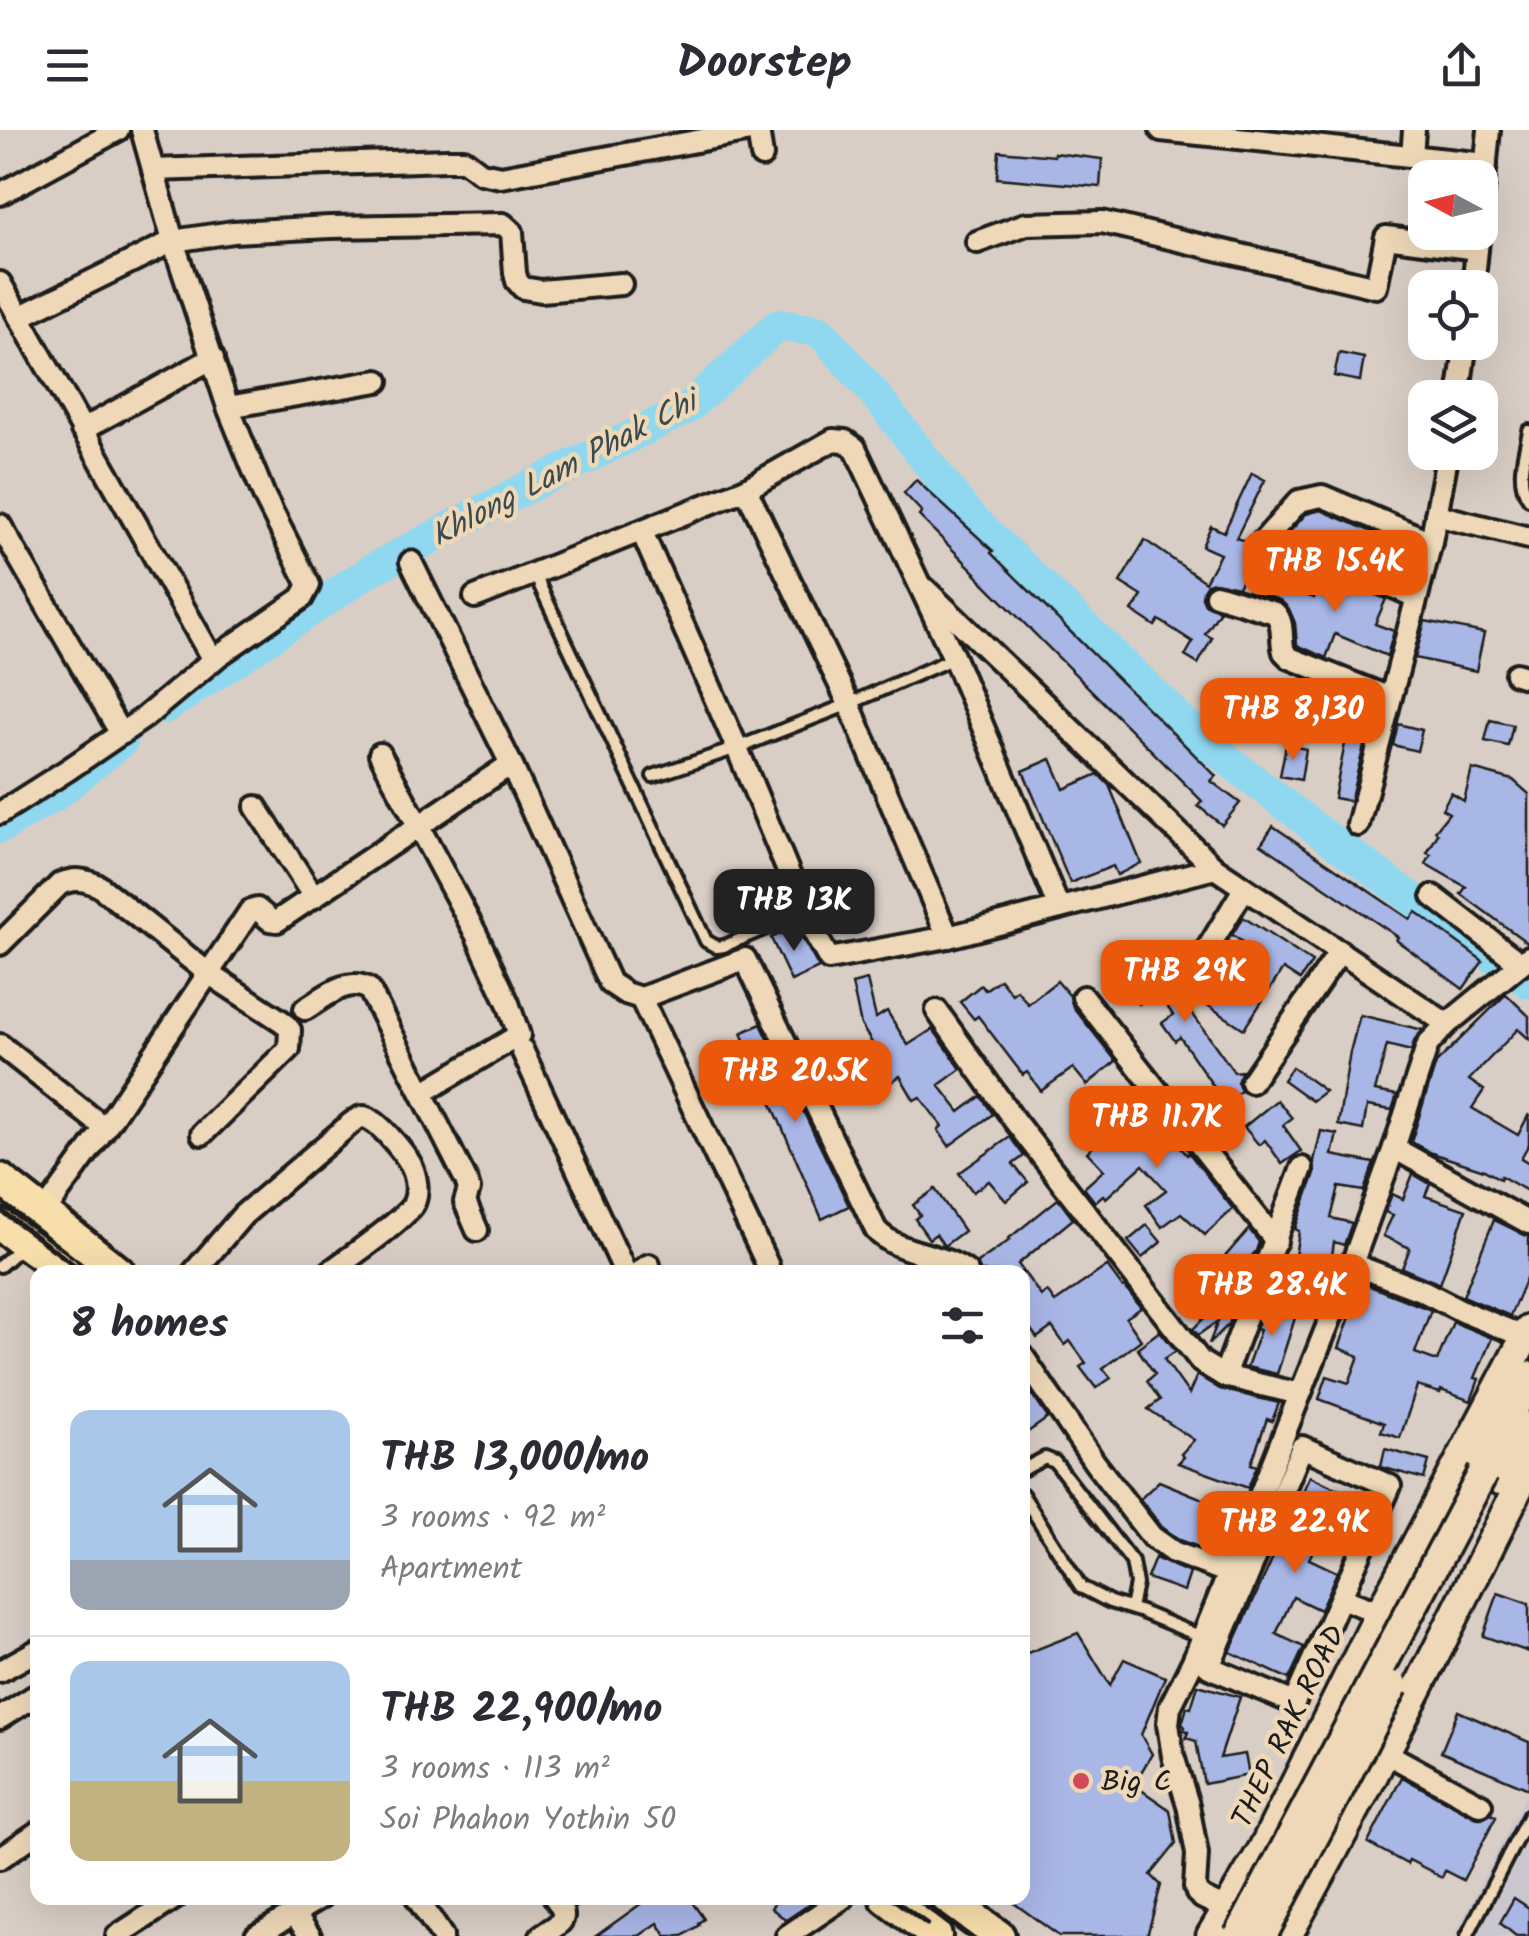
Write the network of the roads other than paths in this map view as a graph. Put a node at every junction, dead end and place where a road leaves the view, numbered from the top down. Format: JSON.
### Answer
{"nodes":[{"id":1,"x":118,"y":130,"type":"edge"},
{"id":2,"x":142,"y":130,"type":"edge"},
{"id":3,"x":757,"y":130,"type":"edge"},
{"id":4,"x":1160,"y":130,"type":"edge"},
{"id":5,"x":1414,"y":130,"type":"edge"},
{"id":6,"x":1489,"y":130,"type":"edge"},
{"id":7,"x":1218,"y":132,"type":"edge"},
{"id":8,"x":1339,"y":139,"type":"edge"},
{"id":9,"x":762,"y":156,"type":"dead end"},
{"id":10,"x":1412,"y":156,"type":"junction"},
{"id":11,"x":1449,"y":160,"type":"edge"},
{"id":12,"x":1486,"y":160,"type":"edge"},
{"id":13,"x":153,"y":170,"type":"junction"},
{"id":14,"x":0,"y":194,"type":"edge"},
{"id":15,"x":1408,"y":238,"type":"edge"},
{"id":16,"x":173,"y":241,"type":"junction"},
{"id":17,"x":977,"y":242,"type":"dead end"},
{"id":18,"x":0,"y":283,"type":"edge"},
{"id":19,"x":621,"y":284,"type":"dead end"},
{"id":20,"x":19,"y":317,"type":"junction"},
{"id":21,"x":213,"y":358,"type":"junction"},
{"id":22,"x":378,"y":381,"type":"dead end"},
{"id":23,"x":228,"y":406,"type":"junction"},
{"id":24,"x":82,"y":430,"type":"junction"},
{"id":25,"x":1529,"y":431,"type":"edge"},
{"id":26,"x":1445,"y":470,"type":"edge"},
{"id":27,"x":746,"y":489,"type":"junction"},
{"id":28,"x":1529,"y":499,"type":"edge"},
{"id":29,"x":1436,"y":515,"type":"junction"},
{"id":30,"x":0,"y":525,"type":"edge"},
{"id":31,"x":642,"y":532,"type":"junction"},
{"id":32,"x":1529,"y":538,"type":"edge"},
{"id":33,"x":1431,"y":542,"type":"junction"},
{"id":34,"x":1256,"y":549,"type":"dead end"},
{"id":35,"x":1328,"y":558,"type":"dead end"},
{"id":36,"x":412,"y":562,"type":"dead end"},
{"id":37,"x":534,"y":572,"type":"junction"},
{"id":38,"x":917,"y":580,"type":"junction"},
{"id":39,"x":1216,"y":595,"type":"dead end"},
{"id":40,"x":475,"y":597,"type":"dead end"},
{"id":41,"x":1416,"y":597,"type":"junction"},
{"id":42,"x":954,"y":658,"type":"junction"},
{"id":43,"x":213,"y":660,"type":"junction"},
{"id":44,"x":1390,"y":698,"type":"junction"},
{"id":45,"x":850,"y":704,"type":"junction"},
{"id":46,"x":121,"y":734,"type":"junction"},
{"id":47,"x":737,"y":748,"type":"junction"},
{"id":48,"x":380,"y":754,"type":"dead end"},
{"id":49,"x":512,"y":764,"type":"junction"},
{"id":50,"x":653,"y":776,"type":"dead end"},
{"id":51,"x":0,"y":787,"type":"edge"},
{"id":52,"x":256,"y":807,"type":"dead end"},
{"id":53,"x":5,"y":810,"type":"edge"},
{"id":54,"x":1358,"y":825,"type":"dead end"},
{"id":55,"x":418,"y":826,"type":"junction"},
{"id":56,"x":1215,"y":868,"type":"junction"},
{"id":57,"x":1244,"y":889,"type":"junction"},
{"id":58,"x":1433,"y":896,"type":"dead end"},
{"id":59,"x":314,"y":897,"type":"junction"},
{"id":60,"x":1058,"y":908,"type":"junction"},
{"id":61,"x":805,"y":912,"type":"junction"},
{"id":62,"x":948,"y":937,"type":"junction"},
{"id":63,"x":0,"y":944,"type":"edge"},
{"id":64,"x":1340,"y":952,"type":"junction"},
{"id":65,"x":1525,"y":961,"type":"edge"},
{"id":66,"x":208,"y":973,"type":"junction"},
{"id":67,"x":1190,"y":976,"type":"dead end"},
{"id":68,"x":1083,"y":997,"type":"dead end"},
{"id":69,"x":641,"y":998,"type":"junction"},
{"id":70,"x":305,"y":1010,"type":"dead end"},
{"id":71,"x":937,"y":1010,"type":"dead end"},
{"id":72,"x":1446,"y":1024,"type":"junction"},
{"id":73,"x":0,"y":1045,"type":"edge"},
{"id":74,"x":522,"y":1050,"type":"dead end"},
{"id":75,"x":1251,"y":1082,"type":"dead end"},
{"id":76,"x":422,"y":1093,"type":"junction"},
{"id":77,"x":106,"y":1128,"type":"junction"},
{"id":78,"x":202,"y":1134,"type":"dead end"},
{"id":79,"x":1394,"y":1148,"type":"junction"},
{"id":80,"x":1302,"y":1168,"type":"dead end"},
{"id":81,"x":0,"y":1179,"type":"edge"},
{"id":82,"x":44,"y":1213,"type":"junction"},
{"id":83,"x":1529,"y":1223,"type":"edge"},
{"id":84,"x":477,"y":1230,"type":"dead end"},
{"id":85,"x":16,"y":1236,"type":"edge"},
{"id":86,"x":1276,"y":1241,"type":"junction"},
{"id":87,"x":1352,"y":1264,"type":"junction"},
{"id":88,"x":55,"y":1265,"type":"edge"},
{"id":89,"x":110,"y":1265,"type":"edge"},
{"id":90,"x":200,"y":1265,"type":"edge"},
{"id":91,"x":339,"y":1265,"type":"edge"},
{"id":92,"x":622,"y":1265,"type":"edge"},
{"id":93,"x":768,"y":1265,"type":"edge"},
{"id":94,"x":955,"y":1265,"type":"edge"},
{"id":95,"x":0,"y":1266,"type":"edge"},
{"id":96,"x":1527,"y":1334,"type":"edge"},
{"id":97,"x":1030,"y":1367,"type":"edge"},
{"id":98,"x":1224,"y":1376,"type":"junction"},
{"id":99,"x":1529,"y":1376,"type":"edge"},
{"id":100,"x":1300,"y":1394,"type":"junction"},
{"id":101,"x":1529,"y":1427,"type":"edge"},
{"id":102,"x":1030,"y":1466,"type":"edge"},
{"id":103,"x":1529,"y":1466,"type":"edge"},
{"id":104,"x":1492,"y":1477,"type":"junction"},
{"id":105,"x":1030,"y":1507,"type":"edge"},
{"id":106,"x":1230,"y":1572,"type":"junction"},
{"id":107,"x":1340,"y":1598,"type":"junction"},
{"id":108,"x":1131,"y":1608,"type":"junction"},
{"id":109,"x":1380,"y":1614,"type":"junction"},
{"id":110,"x":1203,"y":1637,"type":"junction"},
{"id":111,"x":30,"y":1654,"type":"edge"},
{"id":112,"x":0,"y":1671,"type":"edge"},
{"id":113,"x":30,"y":1699,"type":"edge"},
{"id":114,"x":0,"y":1718,"type":"edge"},
{"id":115,"x":1386,"y":1753,"type":"junction"},
{"id":116,"x":1481,"y":1805,"type":"dead end"},
{"id":117,"x":1529,"y":1815,"type":"edge"},
{"id":118,"x":30,"y":1837,"type":"edge"},
{"id":119,"x":1262,"y":1851,"type":"junction"},
{"id":120,"x":0,"y":1858,"type":"edge"},
{"id":121,"x":1318,"y":1882,"type":"junction"},
{"id":122,"x":164,"y":1905,"type":"edge"},
{"id":123,"x":308,"y":1905,"type":"edge"},
{"id":124,"x":421,"y":1905,"type":"edge"},
{"id":125,"x":560,"y":1905,"type":"edge"},
{"id":126,"x":836,"y":1905,"type":"edge"},
{"id":127,"x":893,"y":1905,"type":"edge"},
{"id":128,"x":957,"y":1905,"type":"edge"},
{"id":129,"x":294,"y":1913,"type":"junction"},
{"id":130,"x":1234,"y":1923,"type":"edge"},
{"id":131,"x":816,"y":1928,"type":"edge"},
{"id":132,"x":920,"y":1931,"type":"edge"},
{"id":133,"x":1283,"y":1935,"type":"edge"},
{"id":134,"x":117,"y":1936,"type":"edge"},
{"id":135,"x":256,"y":1936,"type":"edge"},
{"id":136,"x":310,"y":1936,"type":"edge"},
{"id":137,"x":442,"y":1936,"type":"edge"},
{"id":138,"x":541,"y":1936,"type":"edge"},
{"id":139,"x":788,"y":1936,"type":"edge"},
{"id":140,"x":999,"y":1936,"type":"edge"},
{"id":141,"x":1211,"y":1936,"type":"edge"},
{"id":142,"x":1467,"y":1936,"type":"edge"}],
"edges":[{"from":1,"to":14,"type":"street"},
{"from":2,"to":13,"type":"street"},
{"from":3,"to":9,"type":"street"},
{"from":3,"to":13,"type":"street"},
{"from":4,"to":7,"type":"street"},
{"from":5,"to":10,"type":"street"},
{"from":6,"to":12,"type":"street"},
{"from":7,"to":8,"type":"street"},
{"from":8,"to":10,"type":"street"},
{"from":10,"to":11,"type":"street"},
{"from":13,"to":16,"type":"street"},
{"from":15,"to":17,"type":"street"},
{"from":16,"to":19,"type":"street"},
{"from":16,"to":20,"type":"street"},
{"from":16,"to":21,"type":"street"},
{"from":18,"to":20,"type":"street"},
{"from":20,"to":24,"type":"street"},
{"from":21,"to":23,"type":"street"},
{"from":21,"to":24,"type":"street"},
{"from":22,"to":23,"type":"street"},
{"from":23,"to":43,"type":"street"},
{"from":24,"to":43,"type":"street"},
{"from":25,"to":28,"type":"lane"},
{"from":26,"to":29,"type":"street"},
{"from":27,"to":31,"type":"street"},
{"from":27,"to":38,"type":"street"},
{"from":27,"to":45,"type":"street"},
{"from":29,"to":32,"type":"street"},
{"from":29,"to":33,"type":"street"},
{"from":30,"to":46,"type":"street"},
{"from":31,"to":37,"type":"street"},
{"from":31,"to":47,"type":"street"},
{"from":33,"to":34,"type":"street"},
{"from":33,"to":41,"type":"street"},
{"from":35,"to":41,"type":"street"},
{"from":36,"to":49,"type":"street"},
{"from":37,"to":40,"type":"street"},
{"from":37,"to":61,"type":"lane"},
{"from":38,"to":42,"type":"street"},
{"from":38,"to":56,"type":"street"},
{"from":39,"to":44,"type":"street"},
{"from":41,"to":44,"type":"street"},
{"from":42,"to":45,"type":"lane"},
{"from":42,"to":60,"type":"street"},
{"from":43,"to":46,"type":"street"},
{"from":44,"to":54,"type":"street"},
{"from":45,"to":47,"type":"lane"},
{"from":45,"to":62,"type":"street"},
{"from":46,"to":53,"type":"street"},
{"from":47,"to":50,"type":"lane"},
{"from":47,"to":61,"type":"street"},
{"from":48,"to":55,"type":"street"},
{"from":49,"to":55,"type":"street"},
{"from":49,"to":69,"type":"street"},
{"from":51,"to":53,"type":"street"},
{"from":52,"to":59,"type":"street"},
{"from":55,"to":59,"type":"street"},
{"from":55,"to":76,"type":"street"},
{"from":56,"to":57,"type":"street"},
{"from":56,"to":60,"type":"street"},
{"from":57,"to":64,"type":"street"},
{"from":57,"to":67,"type":"street"},
{"from":58,"to":65,"type":"street"},
{"from":59,"to":66,"type":"street"},
{"from":60,"to":62,"type":"street"},
{"from":61,"to":62,"type":"street"},
{"from":63,"to":66,"type":"street"},
{"from":64,"to":72,"type":"street"},
{"from":64,"to":75,"type":"street"},
{"from":65,"to":72,"type":"street"},
{"from":66,"to":77,"type":"street"},
{"from":66,"to":78,"type":"street"},
{"from":68,"to":86,"type":"street"},
{"from":69,"to":93,"type":"street"},
{"from":69,"to":94,"type":"street"},
{"from":70,"to":76,"type":"street"},
{"from":71,"to":98,"type":"street"},
{"from":72,"to":79,"type":"street"},
{"from":73,"to":77,"type":"street"},
{"from":74,"to":92,"type":"street"},
{"from":76,"to":84,"type":"street"},
{"from":77,"to":82,"type":"street"},
{"from":79,"to":83,"type":"street"},
{"from":79,"to":87,"type":"street"},
{"from":80,"to":86,"type":"street"},
{"from":81,"to":82,"type":"main road"},
{"from":82,"to":85,"type":"main road"},
{"from":82,"to":89,"type":"main road"},
{"from":85,"to":88,"type":"main road"},
{"from":85,"to":95,"type":"lane"},
{"from":86,"to":98,"type":"street"},
{"from":87,"to":96,"type":"street"},
{"from":87,"to":100,"type":"street"},
{"from":90,"to":91,"type":"street"},
{"from":96,"to":109,"type":"main road","name":"THEP RAK ROAD"},
{"from":97,"to":106,"type":"street"},
{"from":98,"to":100,"type":"street"},
{"from":99,"to":104,"type":"main road","name":"THEP RAK ROAD"},
{"from":100,"to":106,"type":"street"},
{"from":101,"to":104,"type":"main road","name":"THEP RAK ROAD"},
{"from":102,"to":108,"type":"lane"},
{"from":103,"to":115,"type":"main road","name":"THEP RAK ROAD"},
{"from":104,"to":130,"type":"main road","name":"THEP RAK ROAD","bridge":true},
{"from":104,"to":133,"type":"main road","name":"THEP RAK ROAD","bridge":true},
{"from":105,"to":108,"type":"lane"},
{"from":106,"to":110,"type":"street"},
{"from":107,"to":107,"type":"street"},
{"from":107,"to":109,"type":"street"},
{"from":108,"to":110,"type":"lane"},
{"from":109,"to":119,"type":"main road","name":"THEP RAK ROAD"},
{"from":110,"to":130,"type":"street"},
{"from":111,"to":112,"type":"street"},
{"from":113,"to":114,"type":"street"},
{"from":115,"to":116,"type":"street"},
{"from":115,"to":121,"type":"main road","name":"THEP RAK ROAD"},
{"from":117,"to":142,"type":"lane"},
{"from":118,"to":120,"type":"street"},
{"from":119,"to":121,"type":"main road"},
{"from":119,"to":130,"type":"main road","name":"THEP RAK ROAD"},
{"from":121,"to":133,"type":"main road","name":"THEP RAK ROAD"},
{"from":122,"to":134,"type":"street"},
{"from":123,"to":129,"type":"street"},
{"from":124,"to":137,"type":"street"},
{"from":125,"to":138,"type":"street"},
{"from":126,"to":131,"type":"street"},
{"from":127,"to":132,"type":"main road"},
{"from":128,"to":140,"type":"main road"},
{"from":129,"to":135,"type":"street"},
{"from":129,"to":136,"type":"street"},
{"from":130,"to":141,"type":"main road","name":"THEP RAK ROAD"},
{"from":131,"to":139,"type":"street"}]}
